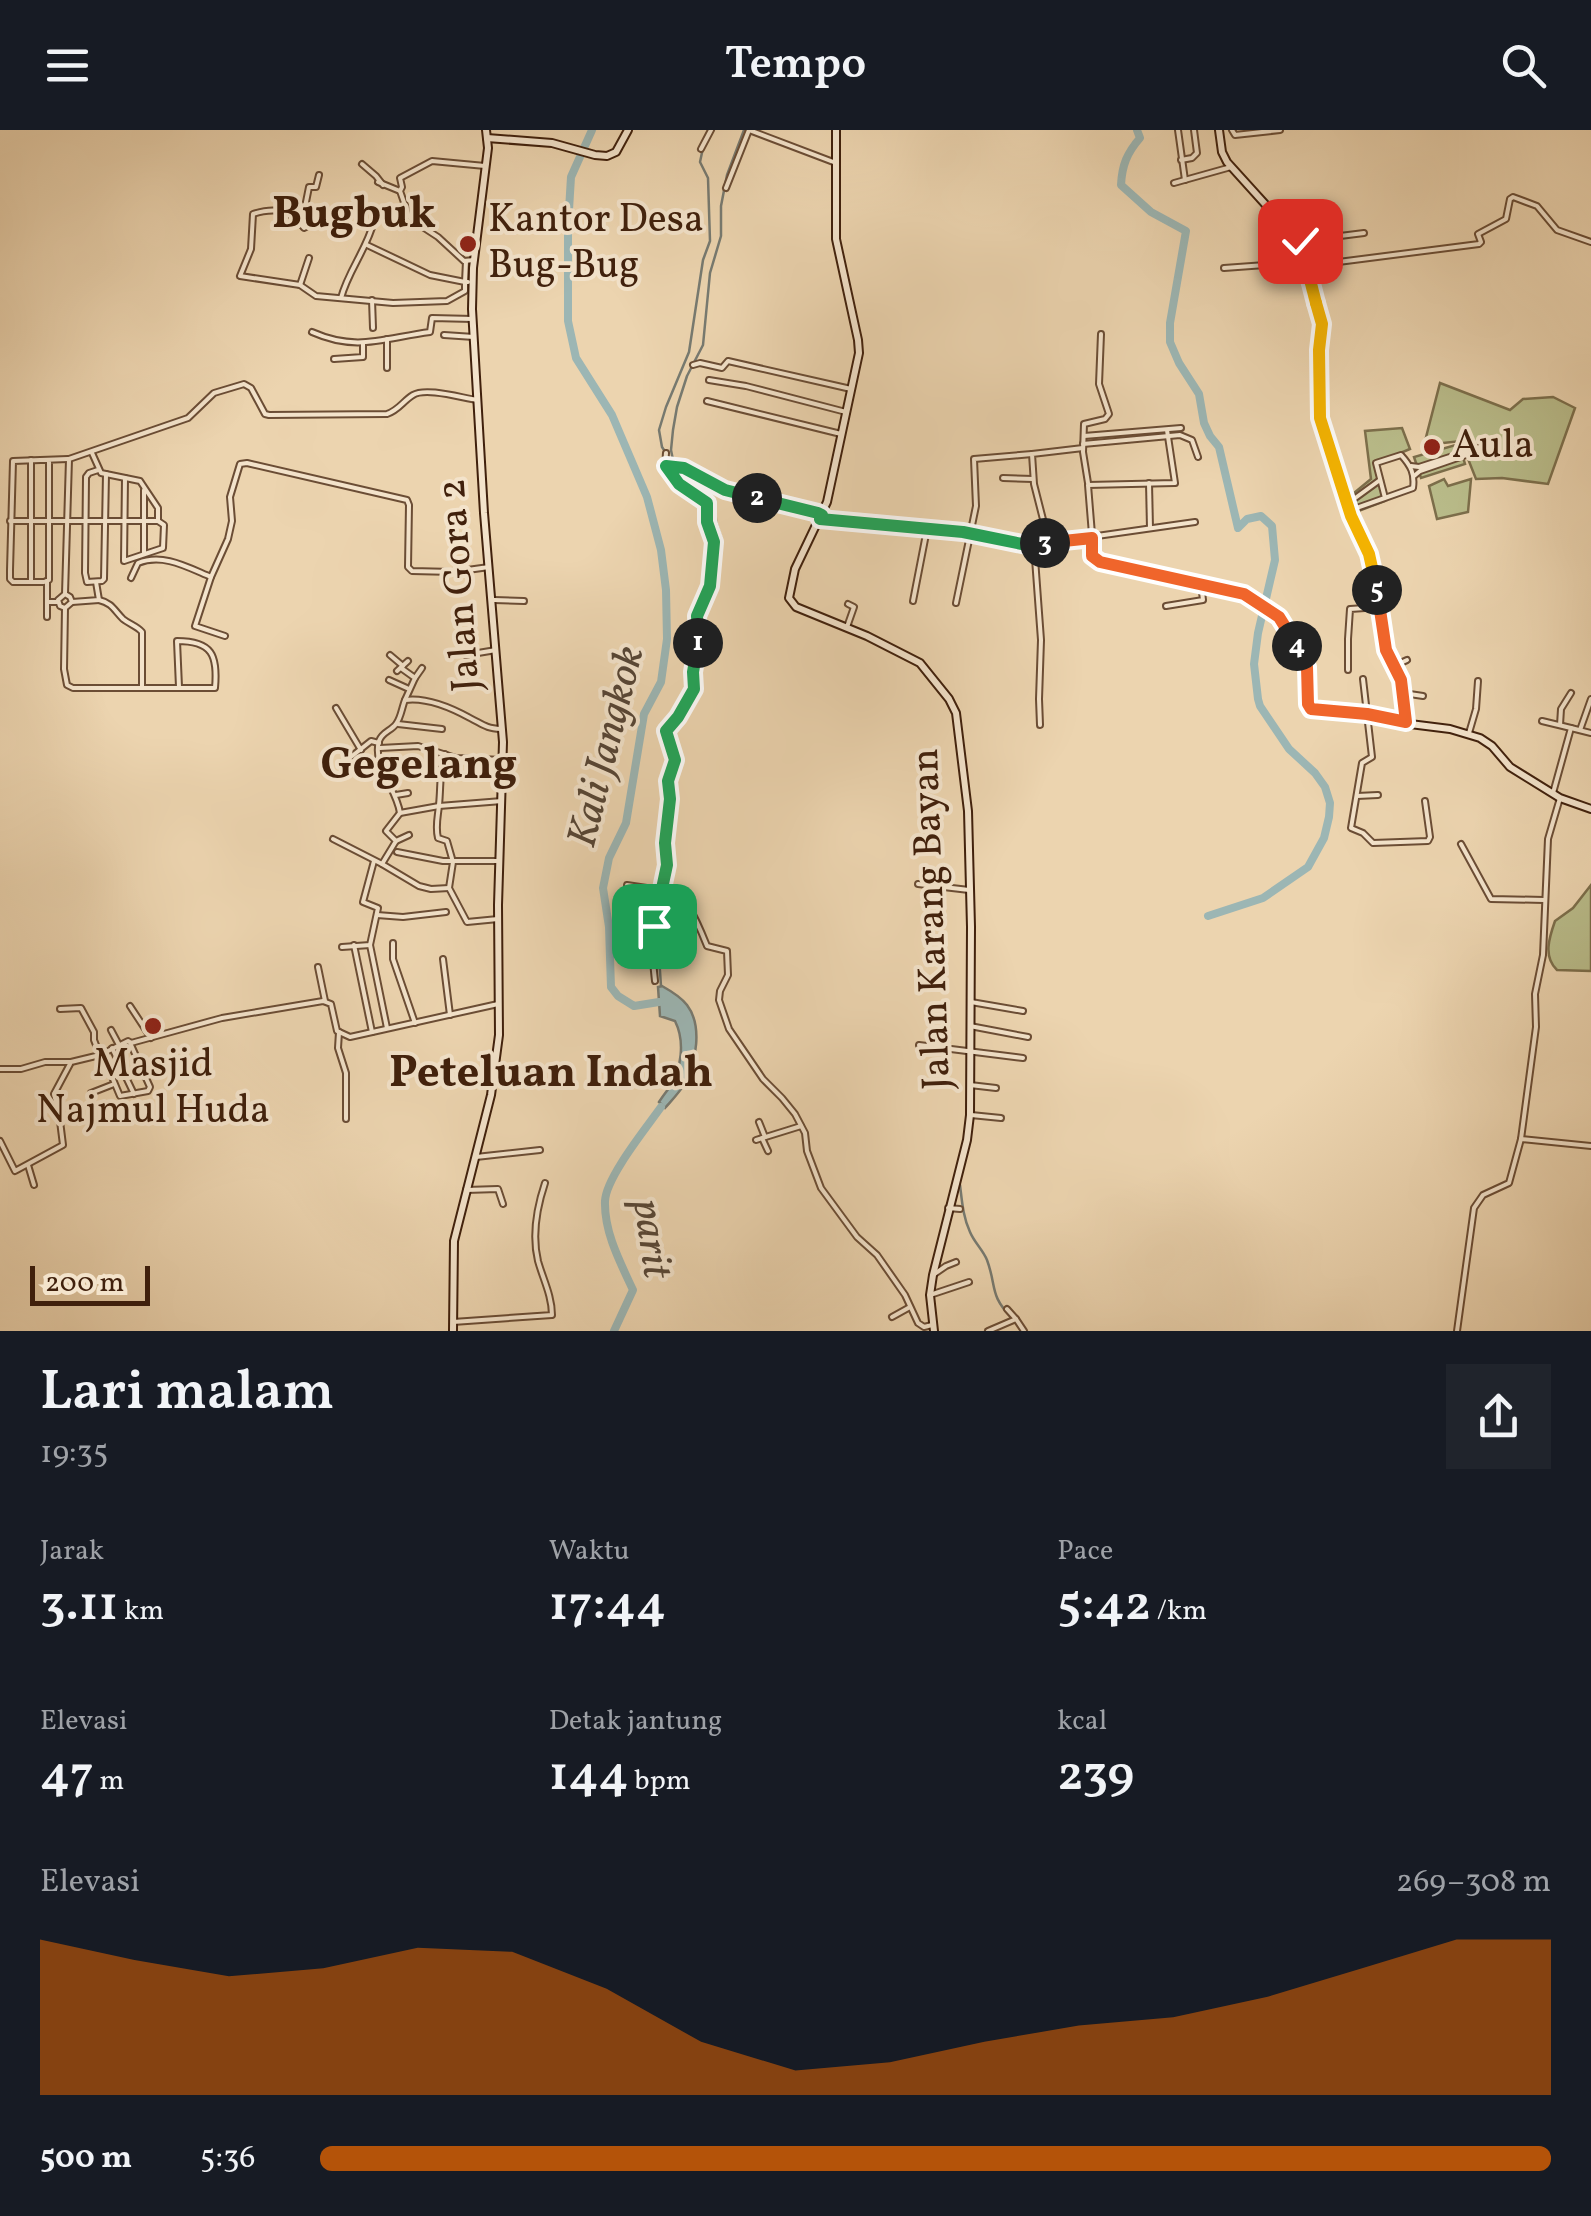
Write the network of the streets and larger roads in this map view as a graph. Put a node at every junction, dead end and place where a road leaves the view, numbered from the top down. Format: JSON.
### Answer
{"nodes":[{"id":1,"x":628,"y":130,"type":"edge"},
{"id":2,"x":711,"y":130,"type":"edge"},
{"id":3,"x":749,"y":130,"type":"edge"},
{"id":4,"x":836,"y":130,"type":"edge"},
{"id":5,"x":1178,"y":130,"type":"edge"},
{"id":6,"x":1194,"y":130,"type":"edge"},
{"id":7,"x":1219,"y":130,"type":"edge"},
{"id":8,"x":1232,"y":130,"type":"edge"},
{"id":9,"x":1280,"y":130,"type":"edge"},
{"id":10,"x":487,"y":134,"type":"edge"},
{"id":11,"x":700,"y":148,"type":"dead end"},
{"id":12,"x":1182,"y":160,"type":"junction"},
{"id":13,"x":836,"y":163,"type":"junction"},
{"id":14,"x":362,"y":164,"type":"dead end"},
{"id":15,"x":485,"y":166,"type":"junction"},
{"id":16,"x":1231,"y":167,"type":"junction"},
{"id":17,"x":319,"y":175,"type":"dead end"},
{"id":18,"x":1185,"y":180,"type":"junction"},
{"id":19,"x":1174,"y":183,"type":"dead end"},
{"id":20,"x":726,"y":188,"type":"dead end"},
{"id":21,"x":400,"y":191,"type":"junction"},
{"id":22,"x":374,"y":221,"type":"dead end"},
{"id":23,"x":298,"y":222,"type":"junction"},
{"id":24,"x":308,"y":226,"type":"dead end"},
{"id":25,"x":1364,"y":233,"type":"dead end"},
{"id":26,"x":1300,"y":241,"type":"junction"},
{"id":27,"x":1591,"y":242,"type":"edge"},
{"id":28,"x":366,"y":246,"type":"junction"},
{"id":29,"x":309,"y":258,"type":"dead end"},
{"id":30,"x":470,"y":260,"type":"junction"},
{"id":31,"x":1306,"y":264,"type":"junction"},
{"id":32,"x":1224,"y":268,"type":"dead end"},
{"id":33,"x":469,"y":282,"type":"junction"},
{"id":34,"x":300,"y":285,"type":"junction"},
{"id":35,"x":341,"y":298,"type":"junction"},
{"id":36,"x":372,"y":300,"type":"junction"},
{"id":37,"x":473,"y":319,"type":"junction"},
{"id":38,"x":373,"y":328,"type":"dead end"},
{"id":39,"x":312,"y":332,"type":"dead end"},
{"id":40,"x":1100,"y":334,"type":"dead end"},
{"id":41,"x":444,"y":335,"type":"dead end"},
{"id":42,"x":474,"y":337,"type":"junction"},
{"id":43,"x":387,"y":340,"type":"junction"},
{"id":44,"x":342,"y":343,"type":"junction"},
{"id":45,"x":364,"y":344,"type":"junction"},
{"id":46,"x":346,"y":357,"type":"junction"},
{"id":47,"x":334,"y":359,"type":"dead end"},
{"id":48,"x":693,"y":364,"type":"dead end"},
{"id":49,"x":387,"y":368,"type":"dead end"},
{"id":50,"x":708,"y":380,"type":"dead end"},
{"id":51,"x":851,"y":388,"type":"junction"},
{"id":52,"x":477,"y":400,"type":"junction"},
{"id":53,"x":707,"y":401,"type":"dead end"},
{"id":54,"x":846,"y":412,"type":"junction"},
{"id":55,"x":1181,"y":428,"type":"dead end"},
{"id":56,"x":1167,"y":433,"type":"junction"},
{"id":57,"x":841,"y":434,"type":"junction"},
{"id":58,"x":1084,"y":436,"type":"junction"},
{"id":59,"x":1083,"y":446,"type":"junction"},
{"id":60,"x":91,"y":452,"type":"junction"},
{"id":61,"x":666,"y":453,"type":"dead end"},
{"id":62,"x":1032,"y":454,"type":"junction"},
{"id":63,"x":1464,"y":454,"type":"junction"},
{"id":64,"x":1198,"y":457,"type":"dead end"},
{"id":65,"x":69,"y":459,"type":"junction"},
{"id":66,"x":30,"y":460,"type":"junction"},
{"id":67,"x":49,"y":460,"type":"junction"},
{"id":68,"x":667,"y":466,"type":"junction"},
{"id":69,"x":1411,"y":466,"type":"junction"},
{"id":70,"x":1419,"y":469,"type":"junction"},
{"id":71,"x":98,"y":470,"type":"junction"},
{"id":72,"x":106,"y":474,"type":"junction"},
{"id":73,"x":1414,"y":476,"type":"junction"},
{"id":74,"x":125,"y":478,"type":"junction"},
{"id":75,"x":1003,"y":478,"type":"dead end"},
{"id":76,"x":1033,"y":479,"type":"junction"},
{"id":77,"x":1380,"y":480,"type":"junction"},
{"id":78,"x":1149,"y":484,"type":"junction"},
{"id":79,"x":144,"y":485,"type":"junction"},
{"id":80,"x":1088,"y":485,"type":"junction"},
{"id":81,"x":1385,"y":498,"type":"junction"},
{"id":82,"x":1348,"y":507,"type":"junction"},
{"id":83,"x":821,"y":517,"type":"junction"},
{"id":84,"x":30,"y":520,"type":"junction"},
{"id":85,"x":48,"y":520,"type":"junction"},
{"id":86,"x":68,"y":520,"type":"junction"},
{"id":87,"x":86,"y":520,"type":"junction"},
{"id":88,"x":104,"y":520,"type":"junction"},
{"id":89,"x":125,"y":520,"type":"junction"},
{"id":90,"x":10,"y":521,"type":"junction"},
{"id":91,"x":144,"y":521,"type":"junction"},
{"id":92,"x":158,"y":521,"type":"junction"},
{"id":93,"x":1195,"y":522,"type":"dead end"},
{"id":94,"x":1150,"y":528,"type":"junction"},
{"id":95,"x":927,"y":529,"type":"junction"},
{"id":96,"x":972,"y":534,"type":"junction"},
{"id":97,"x":1092,"y":538,"type":"junction"},
{"id":98,"x":1049,"y":543,"type":"junction"},
{"id":99,"x":1034,"y":546,"type":"junction"},
{"id":100,"x":144,"y":554,"type":"junction"},
{"id":101,"x":1060,"y":555,"type":"dead end"},
{"id":102,"x":1036,"y":558,"type":"junction"},
{"id":103,"x":488,"y":567,"type":"junction"},
{"id":104,"x":211,"y":576,"type":"junction"},
{"id":105,"x":130,"y":578,"type":"dead end"},
{"id":106,"x":31,"y":582,"type":"junction"},
{"id":107,"x":48,"y":582,"type":"junction"},
{"id":108,"x":96,"y":582,"type":"junction"},
{"id":109,"x":1202,"y":584,"type":"junction"},
{"id":110,"x":65,"y":594,"type":"junction"},
{"id":111,"x":99,"y":600,"type":"junction"},
{"id":112,"x":492,"y":600,"type":"junction"},
{"id":113,"x":524,"y":601,"type":"dead end"},
{"id":114,"x":913,"y":601,"type":"dead end"},
{"id":115,"x":47,"y":602,"type":"junction"},
{"id":116,"x":58,"y":602,"type":"junction"},
{"id":117,"x":72,"y":602,"type":"junction"},
{"id":118,"x":848,"y":604,"type":"dead end"},
{"id":119,"x":956,"y":604,"type":"dead end"},
{"id":120,"x":1166,"y":606,"type":"dead end"},
{"id":121,"x":1380,"y":607,"type":"junction"},
{"id":122,"x":65,"y":608,"type":"junction"},
{"id":123,"x":47,"y":618,"type":"dead end"},
{"id":124,"x":847,"y":627,"type":"junction"},
{"id":125,"x":225,"y":636,"type":"dead end"},
{"id":126,"x":497,"y":650,"type":"junction"},
{"id":127,"x":390,"y":655,"type":"dead end"},
{"id":128,"x":466,"y":655,"type":"dead end"},
{"id":129,"x":1407,"y":660,"type":"dead end"},
{"id":130,"x":1394,"y":666,"type":"junction"},
{"id":131,"x":422,"y":668,"type":"dead end"},
{"id":132,"x":1348,"y":670,"type":"dead end"},
{"id":133,"x":415,"y":678,"type":"junction"},
{"id":134,"x":1363,"y":679,"type":"dead end"},
{"id":135,"x":390,"y":680,"type":"dead end"},
{"id":136,"x":1478,"y":680,"type":"dead end"},
{"id":137,"x":179,"y":687,"type":"junction"},
{"id":138,"x":142,"y":688,"type":"junction"},
{"id":139,"x":409,"y":689,"type":"junction"},
{"id":140,"x":1403,"y":693,"type":"junction"},
{"id":141,"x":1571,"y":693,"type":"dead end"},
{"id":142,"x":1423,"y":696,"type":"dead end"},
{"id":143,"x":1591,"y":699,"type":"edge"},
{"id":144,"x":405,"y":700,"type":"junction"},
{"id":145,"x":336,"y":708,"type":"dead end"},
{"id":146,"x":1367,"y":714,"type":"junction"},
{"id":147,"x":1542,"y":720,"type":"dead end"},
{"id":148,"x":1406,"y":722,"type":"junction"},
{"id":149,"x":396,"y":724,"type":"junction"},
{"id":150,"x":1040,"y":725,"type":"dead end"},
{"id":151,"x":1560,"y":725,"type":"junction"},
{"id":152,"x":1571,"y":728,"type":"junction"},
{"id":153,"x":442,"y":729,"type":"dead end"},
{"id":154,"x":1580,"y":730,"type":"junction"},
{"id":155,"x":503,"y":731,"type":"junction"},
{"id":156,"x":1469,"y":734,"type":"junction"},
{"id":157,"x":1591,"y":734,"type":"edge"},
{"id":158,"x":379,"y":746,"type":"junction"},
{"id":159,"x":361,"y":750,"type":"junction"},
{"id":160,"x":444,"y":754,"type":"junction"},
{"id":161,"x":503,"y":760,"type":"junction"},
{"id":162,"x":342,"y":764,"type":"dead end"},
{"id":163,"x":408,"y":793,"type":"dead end"},
{"id":164,"x":396,"y":795,"type":"junction"},
{"id":165,"x":1378,"y":795,"type":"dead end"},
{"id":166,"x":1556,"y":795,"type":"junction"},
{"id":167,"x":1357,"y":796,"type":"junction"},
{"id":168,"x":502,"y":801,"type":"junction"},
{"id":169,"x":1425,"y":801,"type":"dead end"},
{"id":170,"x":439,"y":806,"type":"junction"},
{"id":171,"x":1591,"y":809,"type":"edge"},
{"id":172,"x":400,"y":812,"type":"junction"},
{"id":173,"x":409,"y":835,"type":"dead end"},
{"id":174,"x":333,"y":839,"type":"dead end"},
{"id":175,"x":396,"y":842,"type":"junction"},
{"id":176,"x":1461,"y":844,"type":"dead end"},
{"id":177,"x":396,"y":852,"type":"dead end"},
{"id":178,"x":374,"y":860,"type":"junction"},
{"id":179,"x":499,"y":861,"type":"junction"},
{"id":180,"x":452,"y":862,"type":"junction"},
{"id":181,"x":382,"y":864,"type":"junction"},
{"id":182,"x":918,"y":884,"type":"dead end"},
{"id":183,"x":627,"y":885,"type":"dead end"},
{"id":184,"x":663,"y":886,"type":"junction"},
{"id":185,"x":449,"y":888,"type":"junction"},
{"id":186,"x":969,"y":890,"type":"junction"},
{"id":187,"x":1545,"y":900,"type":"junction"},
{"id":188,"x":446,"y":912,"type":"dead end"},
{"id":189,"x":376,"y":915,"type":"junction"},
{"id":190,"x":498,"y":920,"type":"junction"},
{"id":191,"x":393,"y":943,"type":"dead end"},
{"id":192,"x":354,"y":945,"type":"junction"},
{"id":193,"x":370,"y":945,"type":"junction"},
{"id":194,"x":342,"y":947,"type":"dead end"},
{"id":195,"x":443,"y":959,"type":"dead end"},
{"id":196,"x":318,"y":966,"type":"dead end"},
{"id":197,"x":655,"y":981,"type":"dead end"},
{"id":198,"x":325,"y":1000,"type":"junction"},
{"id":199,"x":970,"y":1002,"type":"junction"},
{"id":200,"x":498,"y":1004,"type":"junction"},
{"id":201,"x":130,"y":1006,"type":"dead end"},
{"id":202,"x":60,"y":1009,"type":"dead end"},
{"id":203,"x":1024,"y":1011,"type":"dead end"},
{"id":204,"x":450,"y":1015,"type":"junction"},
{"id":205,"x":415,"y":1023,"type":"junction"},
{"id":206,"x":970,"y":1026,"type":"junction"},
{"id":207,"x":387,"y":1028,"type":"junction"},
{"id":208,"x":111,"y":1030,"type":"dead end"},
{"id":209,"x":339,"y":1032,"type":"junction"},
{"id":210,"x":372,"y":1032,"type":"junction"},
{"id":211,"x":1028,"y":1037,"type":"dead end"},
{"id":212,"x":151,"y":1038,"type":"junction"},
{"id":213,"x":131,"y":1044,"type":"junction"},
{"id":214,"x":919,"y":1045,"type":"dead end"},
{"id":215,"x":119,"y":1046,"type":"junction"},
{"id":216,"x":112,"y":1048,"type":"junction"},
{"id":217,"x":970,"y":1052,"type":"junction"},
{"id":218,"x":101,"y":1054,"type":"junction"},
{"id":219,"x":1023,"y":1058,"type":"dead end"},
{"id":220,"x":71,"y":1062,"type":"junction"},
{"id":221,"x":0,"y":1069,"type":"edge"},
{"id":222,"x":114,"y":1084,"type":"junction"},
{"id":223,"x":970,"y":1086,"type":"junction"},
{"id":224,"x":996,"y":1088,"type":"dead end"},
{"id":225,"x":91,"y":1093,"type":"dead end"},
{"id":226,"x":134,"y":1095,"type":"junction"},
{"id":227,"x":970,"y":1115,"type":"junction"},
{"id":228,"x":346,"y":1118,"type":"dead end"},
{"id":229,"x":1001,"y":1118,"type":"dead end"},
{"id":230,"x":759,"y":1122,"type":"dead end"},
{"id":231,"x":801,"y":1126,"type":"junction"},
{"id":232,"x":761,"y":1138,"type":"junction"},
{"id":233,"x":1521,"y":1139,"type":"junction"},
{"id":234,"x":1,"y":1144,"type":"edge"},
{"id":235,"x":1591,"y":1146,"type":"edge"},
{"id":236,"x":540,"y":1150,"type":"dead end"},
{"id":237,"x":768,"y":1151,"type":"dead end"},
{"id":238,"x":476,"y":1157,"type":"junction"},
{"id":239,"x":28,"y":1165,"type":"junction"},
{"id":240,"x":545,"y":1183,"type":"dead end"},
{"id":241,"x":34,"y":1185,"type":"dead end"},
{"id":242,"x":466,"y":1190,"type":"junction"},
{"id":243,"x":503,"y":1204,"type":"dead end"},
{"id":244,"x":948,"y":1208,"type":"junction"},
{"id":245,"x":960,"y":1209,"type":"dead end"},
{"id":246,"x":956,"y":1262,"type":"dead end"},
{"id":247,"x":933,"y":1275,"type":"junction"},
{"id":248,"x":969,"y":1282,"type":"dead end"},
{"id":249,"x":930,"y":1295,"type":"junction"},
{"id":250,"x":910,"y":1306,"type":"junction"},
{"id":251,"x":1007,"y":1309,"type":"dead end"},
{"id":252,"x":892,"y":1317,"type":"dead end"},
{"id":253,"x":1015,"y":1320,"type":"junction"},
{"id":254,"x":453,"y":1326,"type":"edge"},
{"id":255,"x":933,"y":1328,"type":"edge"},
{"id":256,"x":988,"y":1331,"type":"edge"},
{"id":257,"x":1024,"y":1331,"type":"edge"},
{"id":258,"x":1458,"y":1331,"type":"edge"}],
"edges":[{"from":1,"to":10,"type":"street"},
{"from":2,"to":11,"type":"street"},
{"from":3,"to":13,"type":"street"},
{"from":3,"to":20,"type":"street"},
{"from":4,"to":13,"type":"street","name":"Jalan Karang Bayan"},
{"from":5,"to":12,"type":"street"},
{"from":6,"to":12,"type":"street"},
{"from":7,"to":16,"type":"street"},
{"from":8,"to":9,"type":"street"},
{"from":10,"to":15,"type":"street","name":"Jalan Gora 2"},
{"from":12,"to":18,"type":"street"},
{"from":13,"to":51,"type":"street","name":"Jalan Karang Bayan"},
{"from":14,"to":21,"type":"street"},
{"from":15,"to":21,"type":"street"},
{"from":15,"to":30,"type":"street","name":"Jalan Gora 2"},
{"from":16,"to":18,"type":"street"},
{"from":16,"to":26,"type":"street"},
{"from":17,"to":23,"type":"street"},
{"from":18,"to":19,"type":"street"},
{"from":21,"to":30,"type":"street"},
{"from":22,"to":28,"type":"street"},
{"from":23,"to":24,"type":"street"},
{"from":23,"to":34,"type":"street"},
{"from":25,"to":26,"type":"street"},
{"from":26,"to":31,"type":"street"},
{"from":27,"to":31,"type":"street"},
{"from":28,"to":33,"type":"street"},
{"from":28,"to":35,"type":"street"},
{"from":29,"to":34,"type":"street"},
{"from":30,"to":33,"type":"street","name":"Jalan Gora 2"},
{"from":31,"to":32,"type":"street"},
{"from":31,"to":82,"type":"street"},
{"from":33,"to":36,"type":"street"},
{"from":33,"to":37,"type":"street","name":"Jalan Gora 2"},
{"from":34,"to":35,"type":"street"},
{"from":35,"to":36,"type":"street"},
{"from":36,"to":38,"type":"street"},
{"from":37,"to":42,"type":"street","name":"Jalan Gora 2"},
{"from":37,"to":43,"type":"street"},
{"from":39,"to":44,"type":"street"},
{"from":40,"to":58,"type":"street"},
{"from":41,"to":42,"type":"street"},
{"from":42,"to":52,"type":"street","name":"Jalan Gora 2"},
{"from":43,"to":45,"type":"street"},
{"from":43,"to":49,"type":"street"},
{"from":44,"to":45,"type":"street"},
{"from":44,"to":46,"type":"street"},
{"from":45,"to":46,"type":"street"},
{"from":46,"to":47,"type":"street"},
{"from":48,"to":51,"type":"street"},
{"from":50,"to":54,"type":"street"},
{"from":51,"to":54,"type":"street","name":"Jalan Karang Bayan"},
{"from":52,"to":60,"type":"street"},
{"from":52,"to":103,"type":"street","name":"Jalan Gora 2"},
{"from":53,"to":57,"type":"street"},
{"from":54,"to":57,"type":"street","name":"Jalan Karang Bayan"},
{"from":55,"to":56,"type":"street"},
{"from":56,"to":58,"type":"street"},
{"from":56,"to":59,"type":"street"},
{"from":56,"to":64,"type":"street"},
{"from":56,"to":78,"type":"street"},
{"from":57,"to":83,"type":"street","name":"Jalan Karang Bayan"},
{"from":58,"to":59,"type":"street"},
{"from":59,"to":62,"type":"street"},
{"from":59,"to":80,"type":"street"},
{"from":60,"to":65,"type":"street"},
{"from":60,"to":71,"type":"street"},
{"from":61,"to":68,"type":"street"},
{"from":62,"to":76,"type":"street"},
{"from":62,"to":96,"type":"street"},
{"from":63,"to":63,"type":"street"},
{"from":63,"to":70,"type":"street"},
{"from":65,"to":67,"type":"street"},
{"from":65,"to":86,"type":"street"},
{"from":66,"to":67,"type":"street"},
{"from":66,"to":84,"type":"street"},
{"from":66,"to":90,"type":"street"},
{"from":67,"to":85,"type":"street"},
{"from":68,"to":83,"type":"street"},
{"from":68,"to":184,"type":"street"},
{"from":69,"to":70,"type":"street"},
{"from":69,"to":73,"type":"street"},
{"from":69,"to":77,"type":"street"},
{"from":70,"to":73,"type":"street"},
{"from":71,"to":72,"type":"street"},
{"from":71,"to":87,"type":"street"},
{"from":72,"to":74,"type":"street"},
{"from":72,"to":88,"type":"street"},
{"from":73,"to":81,"type":"street"},
{"from":74,"to":79,"type":"street"},
{"from":74,"to":89,"type":"street"},
{"from":75,"to":76,"type":"street"},
{"from":76,"to":98,"type":"street"},
{"from":77,"to":81,"type":"street"},
{"from":77,"to":82,"type":"street"},
{"from":78,"to":80,"type":"street"},
{"from":78,"to":94,"type":"street"},
{"from":79,"to":91,"type":"street"},
{"from":79,"to":92,"type":"street"},
{"from":80,"to":97,"type":"street"},
{"from":81,"to":82,"type":"street"},
{"from":82,"to":121,"type":"street"},
{"from":83,"to":95,"type":"street"},
{"from":83,"to":124,"type":"street","name":"Jalan Karang Bayan"},
{"from":84,"to":85,"type":"street"},
{"from":84,"to":90,"type":"street"},
{"from":84,"to":106,"type":"street"},
{"from":85,"to":86,"type":"street"},
{"from":85,"to":107,"type":"street"},
{"from":86,"to":87,"type":"street"},
{"from":86,"to":110,"type":"street"},
{"from":87,"to":88,"type":"street"},
{"from":87,"to":108,"type":"street"},
{"from":88,"to":89,"type":"street"},
{"from":88,"to":108,"type":"street"},
{"from":89,"to":91,"type":"street"},
{"from":89,"to":100,"type":"street"},
{"from":90,"to":106,"type":"street"},
{"from":91,"to":92,"type":"street"},
{"from":91,"to":100,"type":"street"},
{"from":92,"to":100,"type":"street"},
{"from":93,"to":94,"type":"street"},
{"from":94,"to":97,"type":"street"},
{"from":95,"to":96,"type":"street"},
{"from":95,"to":114,"type":"street"},
{"from":96,"to":99,"type":"street"},
{"from":96,"to":119,"type":"street"},
{"from":97,"to":98,"type":"street"},
{"from":97,"to":109,"type":"street"},
{"from":98,"to":99,"type":"street"},
{"from":99,"to":102,"type":"street"},
{"from":101,"to":102,"type":"street"},
{"from":102,"to":150,"type":"street"},
{"from":103,"to":104,"type":"street"},
{"from":103,"to":112,"type":"street","name":"Jalan Gora 2"},
{"from":104,"to":105,"type":"street"},
{"from":104,"to":125,"type":"street"},
{"from":106,"to":107,"type":"street"},
{"from":107,"to":115,"type":"street"},
{"from":108,"to":111,"type":"street"},
{"from":109,"to":120,"type":"street"},
{"from":109,"to":146,"type":"street"},
{"from":110,"to":116,"type":"street"},
{"from":110,"to":117,"type":"street"},
{"from":111,"to":117,"type":"street"},
{"from":111,"to":138,"type":"street"},
{"from":112,"to":113,"type":"street"},
{"from":112,"to":126,"type":"street","name":"Jalan Gora 2"},
{"from":115,"to":116,"type":"street"},
{"from":115,"to":123,"type":"street"},
{"from":116,"to":122,"type":"street"},
{"from":117,"to":122,"type":"street"},
{"from":118,"to":124,"type":"street"},
{"from":121,"to":130,"type":"street"},
{"from":121,"to":132,"type":"street"},
{"from":122,"to":138,"type":"street"},
{"from":124,"to":186,"type":"street","name":"Jalan Karang Bayan"},
{"from":126,"to":128,"type":"street"},
{"from":126,"to":155,"type":"street","name":"Jalan Gora 2"},
{"from":127,"to":133,"type":"street"},
{"from":129,"to":130,"type":"street"},
{"from":130,"to":140,"type":"street"},
{"from":131,"to":133,"type":"street"},
{"from":133,"to":139,"type":"street"},
{"from":134,"to":146,"type":"street"},
{"from":135,"to":139,"type":"street"},
{"from":136,"to":156,"type":"street"},
{"from":137,"to":137,"type":"street"},
{"from":137,"to":138,"type":"street"},
{"from":139,"to":144,"type":"street"},
{"from":140,"to":142,"type":"street"},
{"from":140,"to":148,"type":"street"},
{"from":141,"to":151,"type":"street"},
{"from":143,"to":154,"type":"street"},
{"from":144,"to":149,"type":"street"},
{"from":144,"to":155,"type":"street"},
{"from":145,"to":159,"type":"street"},
{"from":146,"to":148,"type":"street"},
{"from":146,"to":167,"type":"street"},
{"from":147,"to":151,"type":"street"},
{"from":148,"to":156,"type":"street"},
{"from":149,"to":153,"type":"street"},
{"from":149,"to":158,"type":"street"},
{"from":151,"to":152,"type":"street"},
{"from":152,"to":154,"type":"street"},
{"from":152,"to":166,"type":"street"},
{"from":154,"to":157,"type":"street"},
{"from":155,"to":161,"type":"street","name":"Jalan Gora 2"},
{"from":156,"to":166,"type":"street"},
{"from":158,"to":159,"type":"street"},
{"from":158,"to":160,"type":"street"},
{"from":158,"to":164,"type":"street"},
{"from":159,"to":162,"type":"street"},
{"from":160,"to":161,"type":"street"},
{"from":160,"to":170,"type":"street"},
{"from":161,"to":168,"type":"street","name":"Jalan Gora 2"},
{"from":163,"to":164,"type":"street"},
{"from":164,"to":172,"type":"street"},
{"from":165,"to":167,"type":"street"},
{"from":166,"to":171,"type":"street"},
{"from":166,"to":187,"type":"street"},
{"from":167,"to":169,"type":"street"},
{"from":168,"to":170,"type":"street"},
{"from":168,"to":179,"type":"street","name":"Jalan Gora 2"},
{"from":170,"to":172,"type":"street"},
{"from":170,"to":180,"type":"street"},
{"from":172,"to":175,"type":"street"},
{"from":173,"to":175,"type":"street"},
{"from":174,"to":178,"type":"street"},
{"from":175,"to":181,"type":"street"},
{"from":176,"to":187,"type":"street"},
{"from":177,"to":180,"type":"street"},
{"from":178,"to":181,"type":"street"},
{"from":178,"to":189,"type":"street"},
{"from":179,"to":180,"type":"street"},
{"from":179,"to":190,"type":"street","name":"Jalan Gora 2"},
{"from":180,"to":185,"type":"street"},
{"from":181,"to":185,"type":"street"},
{"from":182,"to":186,"type":"street"},
{"from":183,"to":184,"type":"street"},
{"from":184,"to":197,"type":"street"},
{"from":184,"to":231,"type":"street"},
{"from":185,"to":190,"type":"street"},
{"from":186,"to":199,"type":"street","name":"Jalan Karang Bayan"},
{"from":187,"to":233,"type":"street"},
{"from":188,"to":189,"type":"street"},
{"from":189,"to":193,"type":"street"},
{"from":190,"to":200,"type":"street","name":"Jalan Gora 2"},
{"from":191,"to":205,"type":"street"},
{"from":192,"to":193,"type":"street"},
{"from":192,"to":194,"type":"street"},
{"from":192,"to":210,"type":"street"},
{"from":193,"to":207,"type":"street"},
{"from":195,"to":204,"type":"street"},
{"from":196,"to":198,"type":"street"},
{"from":198,"to":209,"type":"street"},
{"from":198,"to":212,"type":"street"},
{"from":199,"to":203,"type":"street"},
{"from":199,"to":206,"type":"street","name":"Jalan Karang Bayan"},
{"from":200,"to":204,"type":"street"},
{"from":200,"to":238,"type":"street","name":"Jalan Gora 2"},
{"from":201,"to":212,"type":"street"},
{"from":202,"to":218,"type":"street"},
{"from":204,"to":205,"type":"street"},
{"from":205,"to":207,"type":"street"},
{"from":206,"to":211,"type":"street"},
{"from":206,"to":217,"type":"street","name":"Jalan Karang Bayan"},
{"from":207,"to":210,"type":"street"},
{"from":208,"to":215,"type":"street"},
{"from":209,"to":210,"type":"street"},
{"from":209,"to":228,"type":"street"},
{"from":212,"to":213,"type":"street"},
{"from":213,"to":215,"type":"street"},
{"from":213,"to":226,"type":"street"},
{"from":214,"to":217,"type":"street"},
{"from":215,"to":216,"type":"street"},
{"from":216,"to":218,"type":"street"},
{"from":216,"to":226,"type":"street"},
{"from":217,"to":219,"type":"street"},
{"from":217,"to":223,"type":"street","name":"Jalan Karang Bayan"},
{"from":218,"to":220,"type":"street"},
{"from":218,"to":222,"type":"street"},
{"from":220,"to":221,"type":"street"},
{"from":220,"to":239,"type":"street"},
{"from":222,"to":225,"type":"street"},
{"from":222,"to":226,"type":"street"},
{"from":223,"to":224,"type":"street"},
{"from":223,"to":227,"type":"street","name":"Jalan Karang Bayan"},
{"from":227,"to":229,"type":"street"},
{"from":227,"to":244,"type":"street","name":"Jalan Karang Bayan"},
{"from":230,"to":232,"type":"street"},
{"from":231,"to":232,"type":"street"},
{"from":231,"to":250,"type":"street"},
{"from":232,"to":237,"type":"street"},
{"from":233,"to":235,"type":"street"},
{"from":233,"to":258,"type":"street"},
{"from":234,"to":239,"type":"street"},
{"from":236,"to":238,"type":"street"},
{"from":238,"to":242,"type":"street","name":"Jalan Gora 2"},
{"from":239,"to":241,"type":"street"},
{"from":240,"to":254,"type":"street"},
{"from":242,"to":243,"type":"street"},
{"from":242,"to":254,"type":"street","name":"Jalan Gora 2"},
{"from":244,"to":245,"type":"street"},
{"from":244,"to":247,"type":"street","name":"Jalan Karang Bayan"},
{"from":246,"to":247,"type":"street"},
{"from":247,"to":249,"type":"street","name":"Jalan Karang Bayan"},
{"from":248,"to":249,"type":"street"},
{"from":249,"to":255,"type":"street","name":"Jalan Karang Bayan"},
{"from":250,"to":252,"type":"street"},
{"from":250,"to":255,"type":"street"},
{"from":251,"to":253,"type":"street"},
{"from":253,"to":256,"type":"street"},
{"from":253,"to":257,"type":"street"}]}
